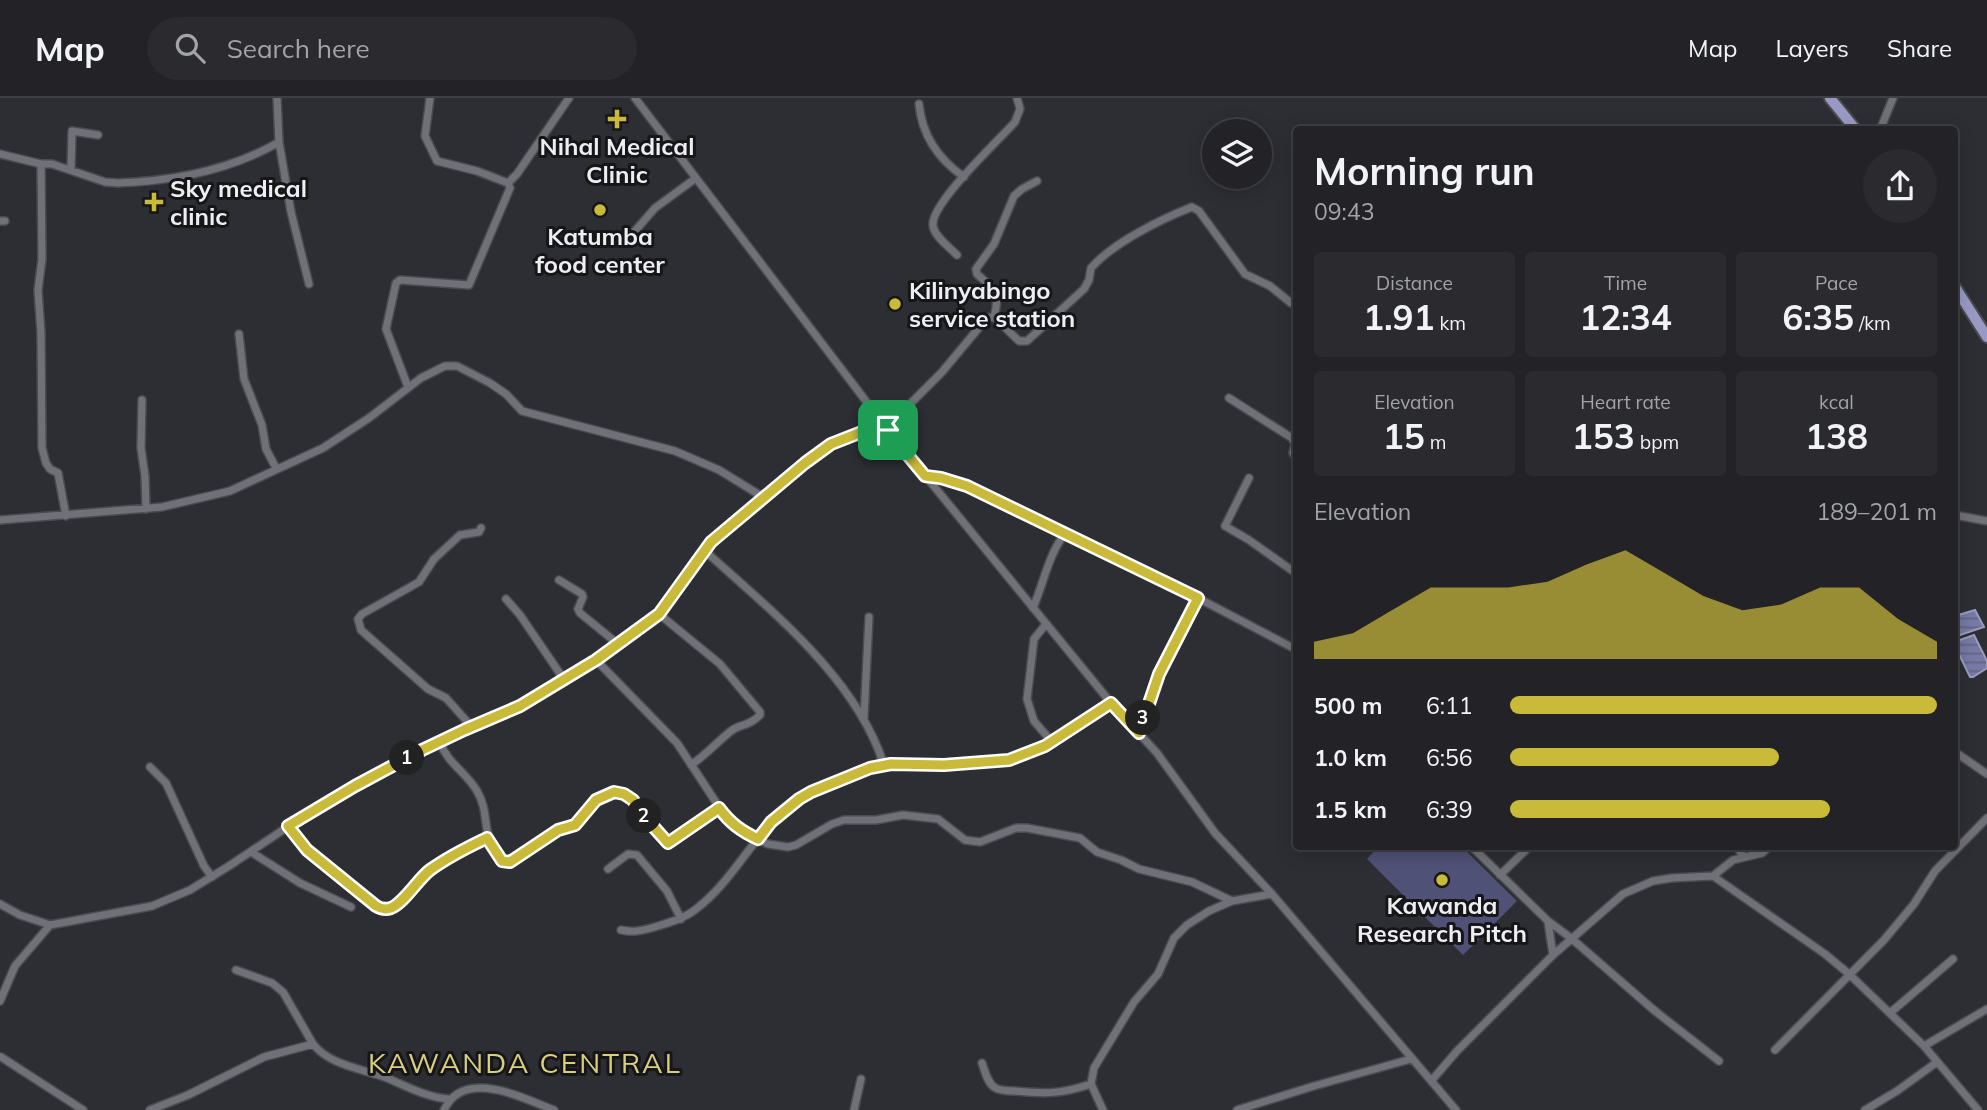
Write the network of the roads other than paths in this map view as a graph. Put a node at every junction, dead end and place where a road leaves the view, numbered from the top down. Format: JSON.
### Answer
{"nodes":[{"id":1,"x":277,"y":98,"type":"edge"},
{"id":2,"x":430,"y":98,"type":"edge"},
{"id":3,"x":569,"y":98,"type":"edge"},
{"id":4,"x":635,"y":98,"type":"edge"},
{"id":5,"x":1017,"y":98,"type":"edge"},
{"id":6,"x":1830,"y":98,"type":"edge"},
{"id":7,"x":1893,"y":98,"type":"edge"},
{"id":8,"x":919,"y":104,"type":"dead end"},
{"id":9,"x":1853,"y":126,"type":"edge"},
{"id":10,"x":1882,"y":126,"type":"edge"},
{"id":11,"x":97,"y":135,"type":"dead end"},
{"id":12,"x":279,"y":142,"type":"junction"},
{"id":13,"x":0,"y":154,"type":"edge"},
{"id":14,"x":41,"y":164,"type":"junction"},
{"id":15,"x":71,"y":170,"type":"junction"},
{"id":16,"x":964,"y":177,"type":"junction"},
{"id":17,"x":696,"y":178,"type":"junction"},
{"id":18,"x":1037,"y":181,"type":"dead end"},
{"id":19,"x":508,"y":183,"type":"junction"},
{"id":20,"x":628,"y":239,"type":"dead end"},
{"id":21,"x":957,"y":255,"type":"dead end"},
{"id":22,"x":309,"y":284,"type":"dead end"},
{"id":23,"x":1958,"y":292,"type":"edge"},
{"id":24,"x":1293,"y":301,"type":"edge"},
{"id":25,"x":994,"y":317,"type":"junction"},
{"id":26,"x":239,"y":334,"type":"dead end"},
{"id":27,"x":1987,"y":337,"type":"edge"},
{"id":28,"x":408,"y":387,"type":"junction"},
{"id":29,"x":1229,"y":398,"type":"dead end"},
{"id":30,"x":142,"y":400,"type":"dead end"},
{"id":31,"x":885,"y":427,"type":"junction"},
{"id":32,"x":1293,"y":440,"type":"edge"},
{"id":33,"x":276,"y":468,"type":"junction"},
{"id":34,"x":925,"y":476,"type":"junction"},
{"id":35,"x":1249,"y":478,"type":"dead end"},
{"id":36,"x":763,"y":497,"type":"junction"},
{"id":37,"x":146,"y":509,"type":"junction"},
{"id":38,"x":66,"y":516,"type":"junction"},
{"id":39,"x":1958,"y":516,"type":"edge"},
{"id":40,"x":0,"y":520,"type":"edge"},
{"id":41,"x":1987,"y":521,"type":"edge"},
{"id":42,"x":481,"y":528,"type":"dead end"},
{"id":43,"x":1065,"y":534,"type":"junction"},
{"id":44,"x":704,"y":550,"type":"junction"},
{"id":45,"x":1293,"y":571,"type":"edge"},
{"id":46,"x":559,"y":580,"type":"dead end"},
{"id":47,"x":1198,"y":598,"type":"junction"},
{"id":48,"x":506,"y":599,"type":"dead end"},
{"id":49,"x":1033,"y":608,"type":"junction"},
{"id":50,"x":659,"y":614,"type":"junction"},
{"id":51,"x":870,"y":617,"type":"dead end"},
{"id":52,"x":1046,"y":624,"type":"junction"},
{"id":53,"x":618,"y":644,"type":"junction"},
{"id":54,"x":1293,"y":648,"type":"edge"},
{"id":55,"x":596,"y":660,"type":"junction"},
{"id":56,"x":565,"y":681,"type":"junction"},
{"id":57,"x":1111,"y":703,"type":"junction"},
{"id":58,"x":864,"y":718,"type":"junction"},
{"id":59,"x":472,"y":727,"type":"junction"},
{"id":60,"x":1139,"y":733,"type":"junction"},
{"id":61,"x":440,"y":742,"type":"junction"},
{"id":62,"x":1052,"y":742,"type":"junction"},
{"id":63,"x":1958,"y":754,"type":"edge"},
{"id":64,"x":691,"y":765,"type":"junction"},
{"id":65,"x":884,"y":765,"type":"junction"},
{"id":66,"x":150,"y":767,"type":"dead end"},
{"id":67,"x":1986,"y":771,"type":"edge"},
{"id":68,"x":719,"y":808,"type":"junction"},
{"id":69,"x":1987,"y":818,"type":"edge"},
{"id":70,"x":288,"y":826,"type":"junction"},
{"id":71,"x":487,"y":838,"type":"junction"},
{"id":72,"x":758,"y":839,"type":"junction"},
{"id":73,"x":1958,"y":848,"type":"edge"},
{"id":74,"x":1475,"y":850,"type":"edge"},
{"id":75,"x":1526,"y":850,"type":"edge"},
{"id":76,"x":1739,"y":850,"type":"edge"},
{"id":77,"x":1766,"y":850,"type":"edge"},
{"id":78,"x":1956,"y":850,"type":"edge"},
{"id":79,"x":251,"y":852,"type":"junction"},
{"id":80,"x":1743,"y":856,"type":"junction"},
{"id":81,"x":608,"y":869,"type":"dead end"},
{"id":82,"x":1500,"y":875,"type":"junction"},
{"id":83,"x":1713,"y":876,"type":"junction"},
{"id":84,"x":212,"y":877,"type":"junction"},
{"id":85,"x":1272,"y":894,"type":"junction"},
{"id":86,"x":1233,"y":901,"type":"junction"},
{"id":87,"x":0,"y":904,"type":"edge"},
{"id":88,"x":351,"y":907,"type":"dead end"},
{"id":89,"x":681,"y":919,"type":"junction"},
{"id":90,"x":1548,"y":922,"type":"junction"},
{"id":91,"x":50,"y":925,"type":"junction"},
{"id":92,"x":621,"y":930,"type":"dead end"},
{"id":93,"x":1572,"y":938,"type":"junction"},
{"id":94,"x":1553,"y":955,"type":"junction"},
{"id":95,"x":1953,"y":959,"type":"dead end"},
{"id":96,"x":236,"y":970,"type":"dead end"},
{"id":97,"x":1849,"y":974,"type":"junction"},
{"id":98,"x":0,"y":1001,"type":"edge"},
{"id":99,"x":1987,"y":1009,"type":"edge"},
{"id":100,"x":1890,"y":1013,"type":"junction"},
{"id":101,"x":313,"y":1044,"type":"junction"},
{"id":102,"x":1924,"y":1046,"type":"junction"},
{"id":103,"x":1775,"y":1050,"type":"dead end"},
{"id":104,"x":0,"y":1057,"type":"edge"},
{"id":105,"x":1411,"y":1059,"type":"junction"},
{"id":106,"x":1719,"y":1061,"type":"dead end"},
{"id":107,"x":1937,"y":1062,"type":"junction"},
{"id":108,"x":982,"y":1063,"type":"dead end"},
{"id":109,"x":861,"y":1079,"type":"dead end"},
{"id":110,"x":1432,"y":1080,"type":"junction"},
{"id":111,"x":1091,"y":1084,"type":"junction"},
{"id":112,"x":449,"y":1099,"type":"junction"},
{"id":113,"x":83,"y":1110,"type":"edge"},
{"id":114,"x":149,"y":1110,"type":"edge"},
{"id":115,"x":444,"y":1110,"type":"edge"},
{"id":116,"x":555,"y":1110,"type":"edge"},
{"id":117,"x":854,"y":1110,"type":"edge"},
{"id":118,"x":1103,"y":1110,"type":"edge"},
{"id":119,"x":1237,"y":1110,"type":"edge"},
{"id":120,"x":1456,"y":1110,"type":"edge"},
{"id":121,"x":1865,"y":1110,"type":"edge"},
{"id":122,"x":1978,"y":1110,"type":"edge"}],
"edges":[{"from":1,"to":12,"type":"street"},
{"from":2,"to":19,"type":"street"},
{"from":3,"to":19,"type":"street"},
{"from":4,"to":17,"type":"street"},
{"from":5,"to":16,"type":"street"},
{"from":6,"to":9,"type":"main road"},
{"from":7,"to":10,"type":"street"},
{"from":8,"to":16,"type":"street"},
{"from":11,"to":15,"type":"street"},
{"from":12,"to":15,"type":"street"},
{"from":12,"to":22,"type":"street"},
{"from":13,"to":14,"type":"street"},
{"from":14,"to":15,"type":"street"},
{"from":14,"to":38,"type":"street"},
{"from":16,"to":21,"type":"street"},
{"from":17,"to":20,"type":"street"},
{"from":17,"to":31,"type":"street"},
{"from":18,"to":25,"type":"street"},
{"from":19,"to":28,"type":"street"},
{"from":23,"to":27,"type":"main road"},
{"from":24,"to":25,"type":"street"},
{"from":25,"to":31,"type":"street"},
{"from":26,"to":33,"type":"street"},
{"from":28,"to":33,"type":"street"},
{"from":28,"to":36,"type":"street"},
{"from":29,"to":32,"type":"street"},
{"from":30,"to":37,"type":"street"},
{"from":31,"to":34,"type":"street"},
{"from":31,"to":36,"type":"street"},
{"from":33,"to":37,"type":"street"},
{"from":34,"to":43,"type":"street"},
{"from":34,"to":49,"type":"street"},
{"from":35,"to":45,"type":"street"},
{"from":36,"to":44,"type":"street"},
{"from":37,"to":38,"type":"street"},
{"from":38,"to":40,"type":"street"},
{"from":39,"to":41,"type":"street"},
{"from":42,"to":59,"type":"street"},
{"from":43,"to":47,"type":"street"},
{"from":43,"to":49,"type":"street"},
{"from":44,"to":50,"type":"street"},
{"from":44,"to":58,"type":"street"},
{"from":46,"to":53,"type":"street"},
{"from":47,"to":54,"type":"street"},
{"from":47,"to":60,"type":"street"},
{"from":48,"to":56,"type":"street"},
{"from":49,"to":52,"type":"street"},
{"from":50,"to":53,"type":"street"},
{"from":50,"to":64,"type":"street"},
{"from":51,"to":58,"type":"street"},
{"from":52,"to":57,"type":"street"},
{"from":52,"to":62,"type":"street"},
{"from":53,"to":55,"type":"street"},
{"from":55,"to":56,"type":"street"},
{"from":55,"to":64,"type":"street"},
{"from":56,"to":59,"type":"street"},
{"from":57,"to":60,"type":"street"},
{"from":57,"to":62,"type":"street"},
{"from":58,"to":65,"type":"street"},
{"from":59,"to":61,"type":"street"},
{"from":60,"to":85,"type":"street"},
{"from":61,"to":70,"type":"street"},
{"from":61,"to":71,"type":"street"},
{"from":62,"to":65,"type":"street"},
{"from":63,"to":67,"type":"street"},
{"from":64,"to":68,"type":"street"},
{"from":65,"to":72,"type":"street"},
{"from":66,"to":84,"type":"street"},
{"from":68,"to":71,"type":"street"},
{"from":68,"to":72,"type":"street"},
{"from":69,"to":73,"type":"street"},
{"from":70,"to":71,"type":"street"},
{"from":70,"to":79,"type":"street"},
{"from":72,"to":86,"type":"street"},
{"from":72,"to":89,"type":"street"},
{"from":74,"to":82,"type":"street"},
{"from":75,"to":82,"type":"street"},
{"from":76,"to":80,"type":"street"},
{"from":77,"to":80,"type":"street"},
{"from":78,"to":97,"type":"street"},
{"from":79,"to":84,"type":"street"},
{"from":79,"to":88,"type":"street"},
{"from":80,"to":83,"type":"street"},
{"from":81,"to":89,"type":"street"},
{"from":82,"to":90,"type":"street"},
{"from":83,"to":93,"type":"street"},
{"from":83,"to":97,"type":"street"},
{"from":84,"to":91,"type":"street"},
{"from":85,"to":86,"type":"street"},
{"from":85,"to":105,"type":"street"},
{"from":86,"to":111,"type":"street"},
{"from":87,"to":91,"type":"street"},
{"from":89,"to":92,"type":"street"},
{"from":90,"to":93,"type":"street"},
{"from":90,"to":94,"type":"street"},
{"from":91,"to":98,"type":"street"},
{"from":93,"to":94,"type":"street"},
{"from":93,"to":106,"type":"street"},
{"from":94,"to":110,"type":"street"},
{"from":95,"to":100,"type":"street"},
{"from":96,"to":101,"type":"street"},
{"from":97,"to":100,"type":"street"},
{"from":97,"to":103,"type":"street"},
{"from":99,"to":102,"type":"street"},
{"from":100,"to":102,"type":"street"},
{"from":101,"to":112,"type":"street"},
{"from":101,"to":114,"type":"street"},
{"from":102,"to":107,"type":"street"},
{"from":104,"to":113,"type":"street"},
{"from":105,"to":110,"type":"street"},
{"from":105,"to":119,"type":"street"},
{"from":107,"to":121,"type":"street"},
{"from":107,"to":122,"type":"street"},
{"from":108,"to":111,"type":"street"},
{"from":109,"to":117,"type":"street"},
{"from":110,"to":120,"type":"street"},
{"from":111,"to":118,"type":"street"},
{"from":112,"to":115,"type":"street"},
{"from":112,"to":116,"type":"street"}]}
